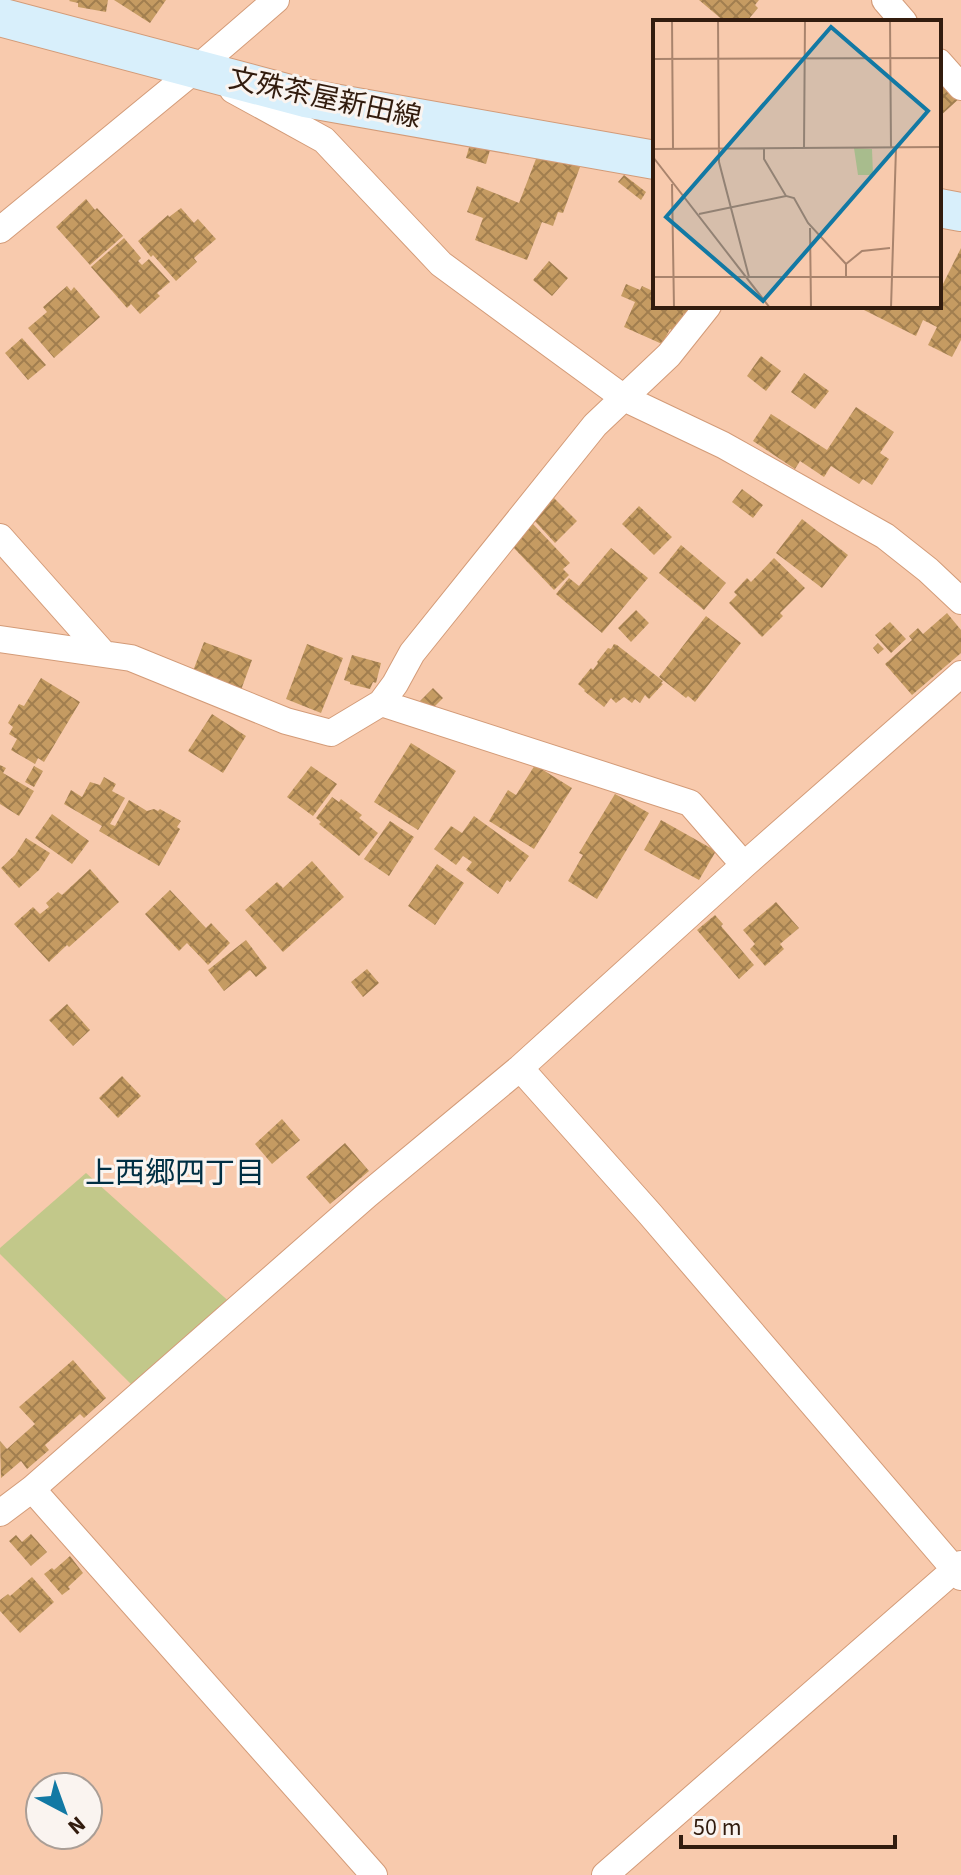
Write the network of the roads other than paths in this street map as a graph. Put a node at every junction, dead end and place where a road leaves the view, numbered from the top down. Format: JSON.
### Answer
{"nodes":[{"id":1,"x":276,"y":0,"type":"edge"},
{"id":2,"x":885,"y":0,"type":"edge"},
{"id":3,"x":17,"y":14,"type":"edge"},
{"id":4,"x":902,"y":20,"type":"edge"},
{"id":5,"x":941,"y":64,"type":"edge"},
{"id":6,"x":196,"y":69,"type":"junction"},
{"id":7,"x":961,"y":87,"type":"edge"},
{"id":8,"x":653,"y":160,"type":"edge"},
{"id":9,"x":941,"y":208,"type":"edge"},
{"id":10,"x":961,"y":212,"type":"edge"},
{"id":11,"x":0,"y":230,"type":"edge"},
{"id":12,"x":706,"y":308,"type":"edge"},
{"id":13,"x":624,"y":398,"type":"junction"},
{"id":14,"x":0,"y":537,"type":"edge"},
{"id":15,"x":961,"y":601,"type":"edge"},
{"id":16,"x":0,"y":639,"type":"edge"},
{"id":17,"x":103,"y":653,"type":"junction"},
{"id":18,"x":961,"y":674,"type":"edge"},
{"id":19,"x":381,"y":703,"type":"junction"},
{"id":20,"x":744,"y":865,"type":"junction"},
{"id":21,"x":520,"y":1068,"type":"junction"},
{"id":22,"x":32,"y":1489,"type":"junction"},
{"id":23,"x":1,"y":1511,"type":"edge"},
{"id":24,"x":959,"y":1570,"type":"edge"},
{"id":25,"x":374,"y":1875,"type":"edge"},
{"id":26,"x":605,"y":1875,"type":"edge"}],
"edges":[{"from":1,"to":6,"type":"street"},
{"from":2,"to":4,"type":"street"},
{"from":3,"to":6,"type":"main road","name":"文殊茶屋新田線"},
{"from":5,"to":7,"type":"street"},
{"from":6,"to":8,"type":"main road","name":"文殊茶屋新田線"},
{"from":6,"to":11,"type":"street"},
{"from":6,"to":13,"type":"street"},
{"from":9,"to":10,"type":"main road"},
{"from":12,"to":13,"type":"street"},
{"from":13,"to":15,"type":"street"},
{"from":13,"to":19,"type":"street"},
{"from":14,"to":17,"type":"street"},
{"from":16,"to":17,"type":"street"},
{"from":17,"to":19,"type":"street"},
{"from":18,"to":20,"type":"street"},
{"from":19,"to":20,"type":"street"},
{"from":20,"to":21,"type":"street"},
{"from":21,"to":22,"type":"street"},
{"from":21,"to":24,"type":"street"},
{"from":22,"to":23,"type":"street"},
{"from":22,"to":25,"type":"street"},
{"from":24,"to":26,"type":"street"}]}
